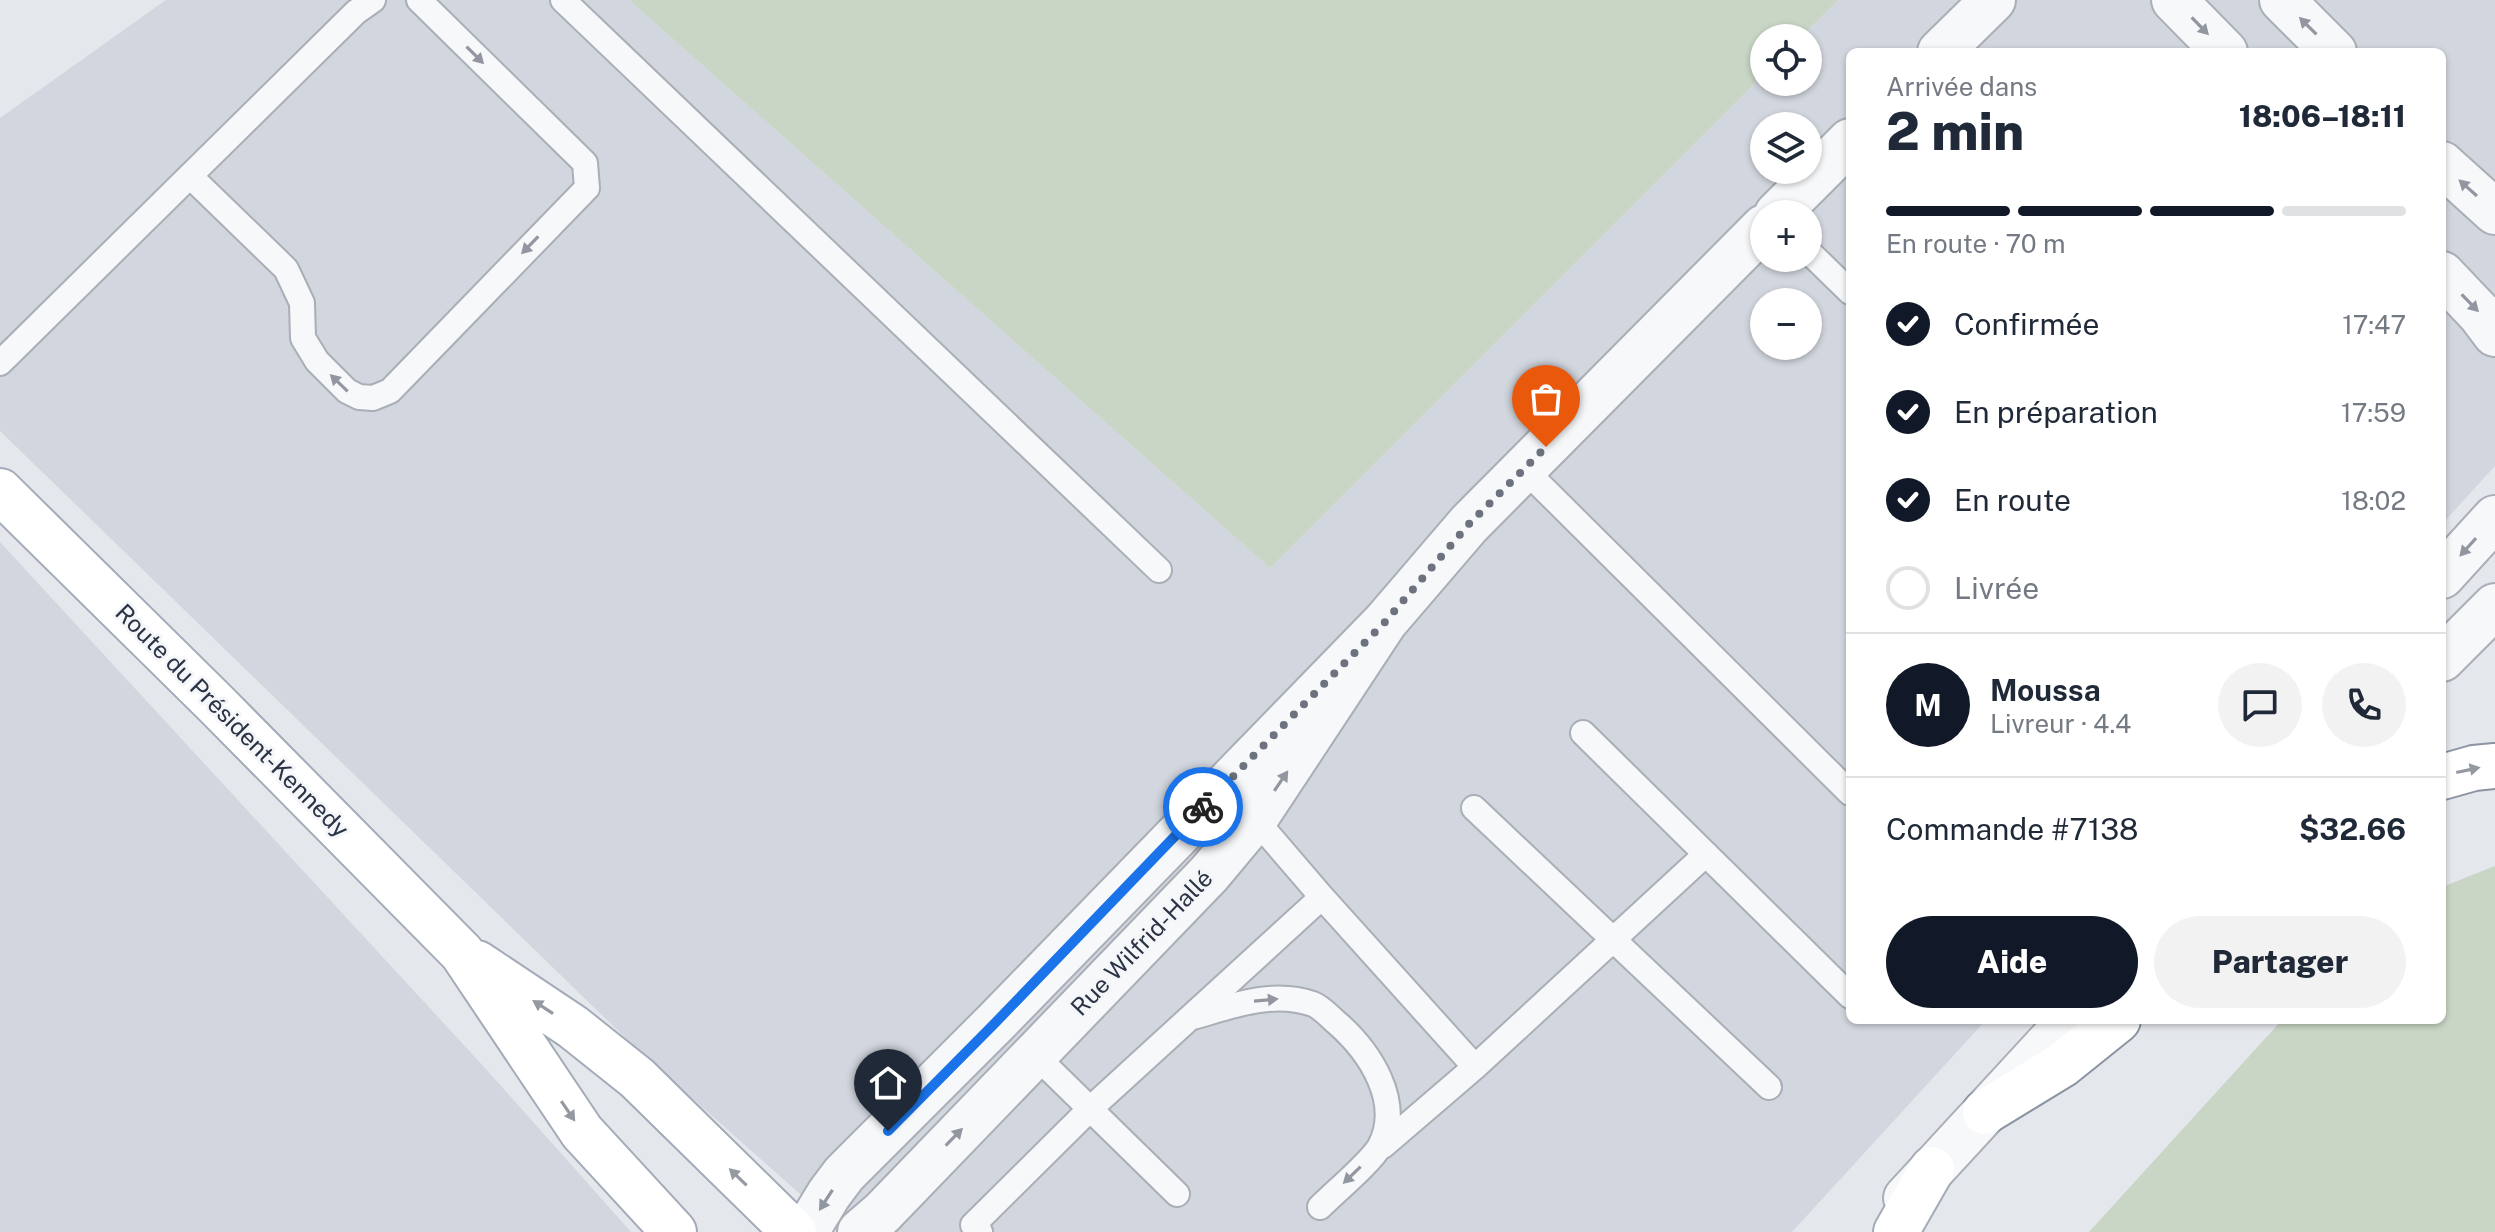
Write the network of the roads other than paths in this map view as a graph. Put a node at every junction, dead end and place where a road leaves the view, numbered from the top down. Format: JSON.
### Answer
{"nodes":[{"id":1,"x":373,"y":0,"type":"edge"},
{"id":2,"x":419,"y":0,"type":"edge"},
{"id":3,"x":563,"y":0,"type":"edge"},
{"id":4,"x":1993,"y":0,"type":"edge"},
{"id":5,"x":2174,"y":0,"type":"edge"},
{"id":6,"x":2282,"y":0,"type":"edge"},
{"id":7,"x":1944,"y":48,"type":"edge"},
{"id":8,"x":2221,"y":48,"type":"edge"},
{"id":9,"x":2330,"y":48,"type":"edge"},
{"id":10,"x":1846,"y":145,"type":"edge"},
{"id":11,"x":2446,"y":168,"type":"edge"},
{"id":12,"x":190,"y":176,"type":"junction"},
{"id":13,"x":1791,"y":200,"type":"edge"},
{"id":14,"x":2495,"y":212,"type":"edge"},
{"id":15,"x":1750,"y":241,"type":"edge"},
{"id":16,"x":1822,"y":265,"type":"edge"},
{"id":17,"x":2446,"y":278,"type":"edge"},
{"id":18,"x":1846,"y":288,"type":"edge"},
{"id":19,"x":2495,"y":334,"type":"edge"},
{"id":20,"x":0,"y":363,"type":"edge"},
{"id":21,"x":1524,"y":469,"type":"junction"},
{"id":22,"x":0,"y":491,"type":"edge"},
{"id":23,"x":2495,"y":518,"type":"edge"},
{"id":24,"x":1159,"y":570,"type":"dead end"},
{"id":25,"x":2446,"y":572,"type":"edge"},
{"id":26,"x":2495,"y":606,"type":"edge"},
{"id":27,"x":1385,"y":622,"type":"junction"},
{"id":28,"x":2446,"y":655,"type":"edge"},
{"id":29,"x":1583,"y":733,"type":"dead end"},
{"id":30,"x":2495,"y":766,"type":"edge"},
{"id":31,"x":2446,"y":776,"type":"edge"},
{"id":32,"x":1846,"y":789,"type":"edge"},
{"id":33,"x":1474,"y":808,"type":"dead end"},
{"id":34,"x":1255,"y":819,"type":"junction"},
{"id":35,"x":1706,"y":854,"type":"junction"},
{"id":36,"x":1322,"y":897,"type":"junction"},
{"id":37,"x":1612,"y":940,"type":"junction"},
{"id":38,"x":462,"y":953,"type":"junction"},
{"id":39,"x":1846,"y":992,"type":"edge"},
{"id":40,"x":1191,"y":1017,"type":"junction"},
{"id":41,"x":2066,"y":1024,"type":"edge"},
{"id":42,"x":2113,"y":1024,"type":"edge"},
{"id":43,"x":1034,"y":1054,"type":"junction"},
{"id":44,"x":1475,"y":1067,"type":"junction"},
{"id":45,"x":1769,"y":1087,"type":"dead end"},
{"id":46,"x":1090,"y":1109,"type":"junction"},
{"id":47,"x":1985,"y":1112,"type":"junction"},
{"id":48,"x":1378,"y":1150,"type":"junction"},
{"id":49,"x":1932,"y":1169,"type":"junction"},
{"id":50,"x":1177,"y":1194,"type":"dead end"},
{"id":51,"x":1320,"y":1207,"type":"dead end"},
{"id":52,"x":674,"y":1232,"type":"edge"},
{"id":53,"x":794,"y":1232,"type":"edge"},
{"id":54,"x":806,"y":1232,"type":"edge"},
{"id":55,"x":860,"y":1232,"type":"edge"},
{"id":56,"x":980,"y":1232,"type":"edge"},
{"id":57,"x":1876,"y":1232,"type":"edge"},
{"id":58,"x":1896,"y":1232,"type":"edge"}],
"edges":[{"from":1,"to":12,"type":"lane"},
{"from":2,"to":12,"type":"lane","one_way":true},
{"from":3,"to":24,"type":"lane"},
{"from":4,"to":7,"type":"street"},
{"from":5,"to":8,"type":"street","one_way":true},
{"from":9,"to":6,"type":"street","one_way":true},
{"from":10,"to":13,"type":"street"},
{"from":14,"to":11,"type":"street","one_way":true},
{"from":12,"to":20,"type":"lane"},
{"from":15,"to":21,"type":"street","name":"Rue Wilfrid-Hallé"},
{"from":16,"to":18,"type":"lane"},
{"from":17,"to":19,"type":"street","one_way":true},
{"from":21,"to":27,"type":"street","name":"Rue Wilfrid-Hallé"},
{"from":21,"to":32,"type":"lane"},
{"from":22,"to":38,"type":"main road","name":"Route du Président-Kennedy"},
{"from":23,"to":25,"type":"street","one_way":true},
{"from":26,"to":28,"type":"street"},
{"from":34,"to":27,"type":"street","name":"Rue Wilfrid-Hallé","one_way":true},
{"from":27,"to":54,"type":"street","name":"Rue Wilfrid-Hallé","one_way":true},
{"from":29,"to":35,"type":"lane"},
{"from":31,"to":30,"type":"main road","one_way":true},
{"from":33,"to":37,"type":"lane"},
{"from":34,"to":36,"type":"lane"},
{"from":34,"to":43,"type":"street","name":"Rue Wilfrid-Hallé"},
{"from":35,"to":37,"type":"lane"},
{"from":35,"to":39,"type":"lane"},
{"from":36,"to":40,"type":"lane"},
{"from":36,"to":44,"type":"lane"},
{"from":37,"to":44,"type":"lane"},
{"from":37,"to":45,"type":"lane"},
{"from":38,"to":52,"type":"main road","name":"Route du Président-Kennedy","one_way":true},
{"from":53,"to":38,"type":"main road","name":"Route du Président-Kennedy","one_way":true},
{"from":40,"to":46,"type":"lane"},
{"from":40,"to":48,"type":"lane","one_way":true},
{"from":41,"to":47,"type":"street"},
{"from":42,"to":47,"type":"main road"},
{"from":43,"to":46,"type":"lane"},
{"from":55,"to":43,"type":"street","name":"Rue Wilfrid-Hallé","one_way":true},
{"from":44,"to":48,"type":"lane"},
{"from":46,"to":50,"type":"lane"},
{"from":46,"to":56,"type":"lane"},
{"from":47,"to":49,"type":"street"},
{"from":48,"to":51,"type":"lane","one_way":true},
{"from":49,"to":57,"type":"street"},
{"from":49,"to":58,"type":"main road"}]}
